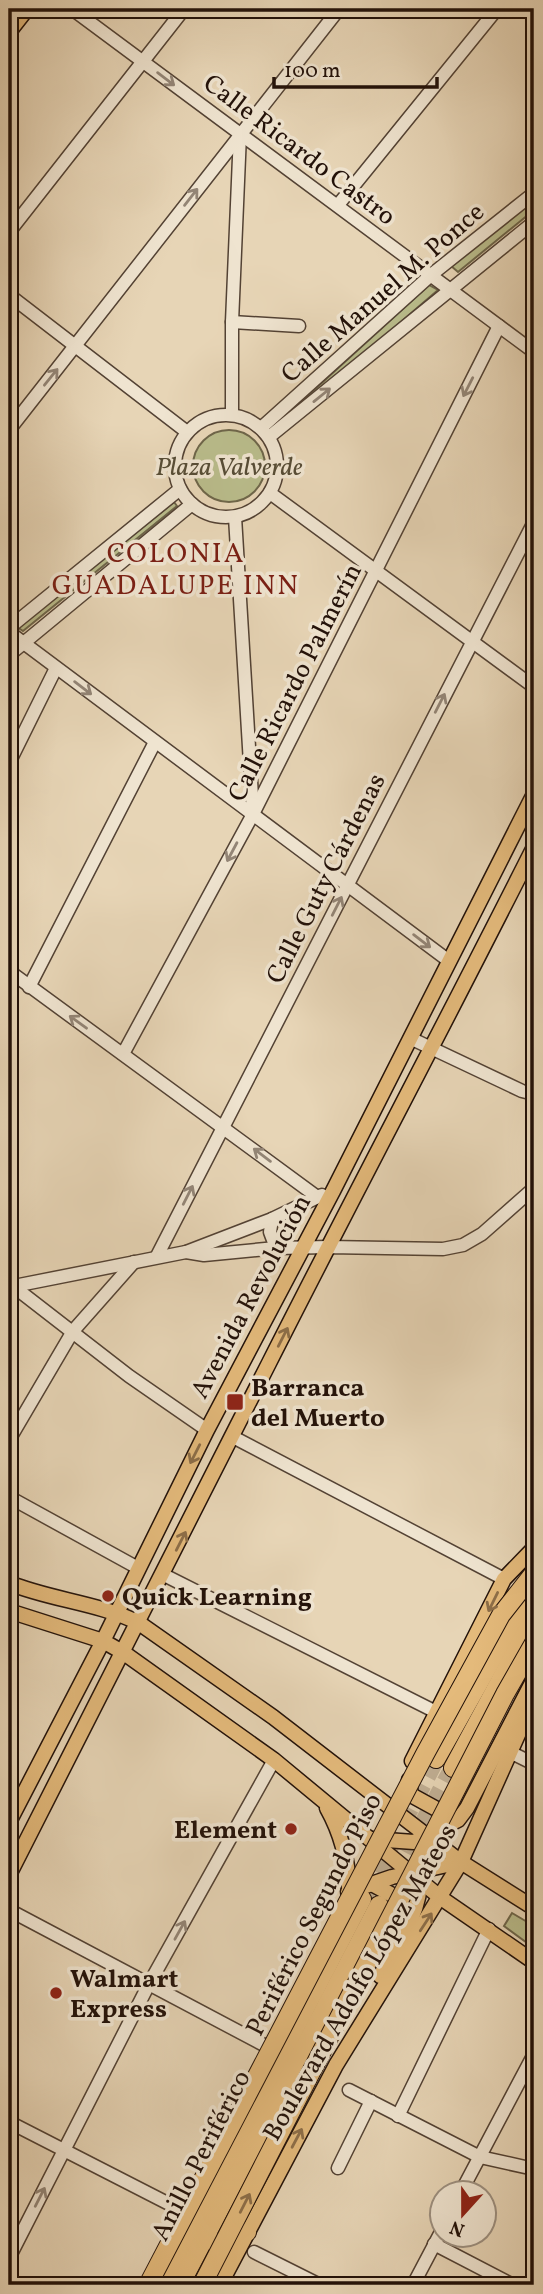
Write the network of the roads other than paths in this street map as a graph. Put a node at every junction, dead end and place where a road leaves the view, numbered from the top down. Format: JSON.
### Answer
{"nodes":[{"id":1,"x":27,"y":9,"type":"edge"},
{"id":2,"x":72,"y":9,"type":"edge"},
{"id":3,"x":184,"y":9,"type":"edge"},
{"id":4,"x":339,"y":9,"type":"edge"},
{"id":5,"x":496,"y":9,"type":"edge"},
{"id":6,"x":528,"y":9,"type":"edge"},
{"id":7,"x":534,"y":13,"type":"edge"},
{"id":8,"x":9,"y":32,"type":"edge"},
{"id":9,"x":143,"y":62,"type":"junction"},
{"id":10,"x":240,"y":134,"type":"junction"},
{"id":11,"x":534,"y":193,"type":"edge"},
{"id":12,"x":338,"y":205,"type":"junction"},
{"id":13,"x":534,"y":222,"type":"edge"},
{"id":14,"x":9,"y":232,"type":"edge"},
{"id":15,"x":431,"y":275,"type":"junction"},
{"id":16,"x":451,"y":290,"type":"junction"},
{"id":17,"x":9,"y":295,"type":"edge"},
{"id":18,"x":232,"y":322,"type":"junction"},
{"id":19,"x":299,"y":326,"type":"dead end"},
{"id":20,"x":499,"y":326,"type":"junction"},
{"id":21,"x":76,"y":346,"type":"junction"},
{"id":22,"x":534,"y":352,"type":"edge"},
{"id":23,"x":232,"y":415,"type":"junction"},
{"id":24,"x":9,"y":430,"type":"edge"},
{"id":25,"x":187,"y":432,"type":"junction"},
{"id":26,"x":265,"y":433,"type":"junction"},
{"id":27,"x":180,"y":489,"type":"junction"},
{"id":28,"x":270,"y":493,"type":"junction"},
{"id":29,"x":192,"y":504,"type":"junction"},
{"id":30,"x":235,"y":517,"type":"junction"},
{"id":31,"x":534,"y":522,"type":"edge"},
{"id":32,"x":376,"y":570,"type":"junction"},
{"id":33,"x":9,"y":630,"type":"edge"},
{"id":34,"x":471,"y":642,"type":"junction"},
{"id":35,"x":23,"y":643,"type":"junction"},
{"id":36,"x":9,"y":655,"type":"edge"},
{"id":37,"x":57,"y":668,"type":"junction"},
{"id":38,"x":534,"y":687,"type":"edge"},
{"id":39,"x":155,"y":742,"type":"junction"},
{"id":40,"x":9,"y":763,"type":"edge"},
{"id":41,"x":534,"y":794,"type":"edge"},
{"id":42,"x":253,"y":814,"type":"junction"},
{"id":43,"x":534,"y":847,"type":"edge"},
{"id":44,"x":348,"y":884,"type":"junction"},
{"id":45,"x":449,"y":961,"type":"junction"},
{"id":46,"x":9,"y":971,"type":"edge"},
{"id":47,"x":29,"y":987,"type":"junction"},
{"id":48,"x":410,"y":1038,"type":"junction"},
{"id":49,"x":433,"y":1049,"type":"junction"},
{"id":50,"x":123,"y":1054,"type":"junction"},
{"id":51,"x":534,"y":1094,"type":"edge"},
{"id":52,"x":223,"y":1126,"type":"junction"},
{"id":53,"x":534,"y":1188,"type":"edge"},
{"id":54,"x":333,"y":1191,"type":"junction"},
{"id":55,"x":316,"y":1196,"type":"junction"},
{"id":56,"x":272,"y":1219,"type":"junction"},
{"id":57,"x":329,"y":1247,"type":"junction"},
{"id":58,"x":276,"y":1248,"type":"junction"},
{"id":59,"x":303,"y":1248,"type":"junction"},
{"id":60,"x":186,"y":1252,"type":"junction"},
{"id":61,"x":157,"y":1256,"type":"junction"},
{"id":62,"x":134,"y":1261,"type":"junction"},
{"id":63,"x":10,"y":1285,"type":"edge"},
{"id":64,"x":73,"y":1331,"type":"junction"},
{"id":65,"x":207,"y":1430,"type":"junction"},
{"id":66,"x":233,"y":1437,"type":"junction"},
{"id":67,"x":9,"y":1438,"type":"edge"},
{"id":68,"x":9,"y":1497,"type":"edge"},
{"id":69,"x":534,"y":1548,"type":"edge"},
{"id":70,"x":138,"y":1568,"type":"junction"},
{"id":71,"x":534,"y":1573,"type":"edge"},
{"id":72,"x":164,"y":1575,"type":"junction"},
{"id":73,"x":504,"y":1579,"type":"junction"},
{"id":74,"x":9,"y":1583,"type":"edge"},
{"id":75,"x":534,"y":1594,"type":"edge"},
{"id":76,"x":117,"y":1612,"type":"junction"},
{"id":77,"x":12,"y":1614,"type":"edge"},
{"id":78,"x":534,"y":1618,"type":"edge"},
{"id":79,"x":139,"y":1623,"type":"junction"},
{"id":80,"x":103,"y":1641,"type":"junction"},
{"id":81,"x":534,"y":1643,"type":"edge"},
{"id":82,"x":124,"y":1653,"type":"junction"},
{"id":83,"x":534,"y":1679,"type":"edge"},
{"id":84,"x":534,"y":1699,"type":"edge"},
{"id":85,"x":436,"y":1712,"type":"junction"},
{"id":86,"x":510,"y":1752,"type":"junction"},
{"id":87,"x":436,"y":1759,"type":"tunnel mouth"},
{"id":88,"x":274,"y":1760,"type":"junction"},
{"id":89,"x":534,"y":1764,"type":"edge"},
{"id":90,"x":453,"y":1768,"type":"tunnel mouth"},
{"id":91,"x":408,"y":1769,"type":"junction"},
{"id":92,"x":320,"y":1798,"type":"junction"},
{"id":93,"x":390,"y":1805,"type":"junction"},
{"id":94,"x":458,"y":1820,"type":"junction"},
{"id":95,"x":9,"y":1822,"type":"edge"},
{"id":96,"x":428,"y":1835,"type":"junction"},
{"id":97,"x":372,"y":1839,"type":"junction"},
{"id":98,"x":414,"y":1842,"type":"junction"},
{"id":99,"x":461,"y":1862,"type":"junction"},
{"id":100,"x":9,"y":1875,"type":"edge"},
{"id":101,"x":417,"y":1875,"type":"junction"},
{"id":102,"x":357,"y":1891,"type":"junction"},
{"id":103,"x":441,"y":1898,"type":"junction"},
{"id":104,"x":379,"y":1905,"type":"tunnel mouth"},
{"id":105,"x":415,"y":1907,"type":"junction"},
{"id":106,"x":534,"y":1908,"type":"edge"},
{"id":107,"x":9,"y":1910,"type":"edge"},
{"id":108,"x":489,"y":1929,"type":"junction"},
{"id":109,"x":534,"y":1962,"type":"edge"},
{"id":110,"x":149,"y":1984,"type":"junction"},
{"id":111,"x":364,"y":2016,"type":"junction"},
{"id":112,"x":264,"y":2045,"type":"junction"},
{"id":113,"x":534,"y":2054,"type":"edge"},
{"id":114,"x":349,"y":2090,"type":"dead end"},
{"id":115,"x":371,"y":2101,"type":"junction"},
{"id":116,"x":398,"y":2116,"type":"junction"},
{"id":117,"x":9,"y":2122,"type":"edge"},
{"id":118,"x":64,"y":2151,"type":"junction"},
{"id":119,"x":480,"y":2157,"type":"junction"},
{"id":120,"x":338,"y":2168,"type":"dead end"},
{"id":121,"x":534,"y":2169,"type":"edge"},
{"id":122,"x":469,"y":2178,"type":"edge"},
{"id":123,"x":179,"y":2209,"type":"junction"},
{"id":124,"x":247,"y":2232,"type":"junction"},
{"id":125,"x":432,"y":2248,"type":"edge"},
{"id":126,"x":442,"y":2248,"type":"edge"},
{"id":127,"x":197,"y":2252,"type":"junction"},
{"id":128,"x":254,"y":2252,"type":"dead end"},
{"id":129,"x":9,"y":2258,"type":"edge"},
{"id":130,"x":314,"y":2284,"type":"edge"},
{"id":131,"x":139,"y":2285,"type":"edge"},
{"id":132,"x":148,"y":2285,"type":"edge"},
{"id":133,"x":162,"y":2285,"type":"edge"},
{"id":134,"x":180,"y":2285,"type":"edge"},
{"id":135,"x":202,"y":2285,"type":"edge"},
{"id":136,"x":220,"y":2285,"type":"edge"},
{"id":137,"x":413,"y":2285,"type":"edge"},
{"id":138,"x":513,"y":2285,"type":"edge"}],
"edges":[{"from":1,"to":8,"type":"main road"},
{"from":2,"to":9,"type":"street","name":"Calle Ricardo Castro"},
{"from":3,"to":9,"type":"street"},
{"from":4,"to":10,"type":"street"},
{"from":5,"to":12,"type":"street"},
{"from":6,"to":7,"type":"street"},
{"from":9,"to":10,"type":"street","name":"Calle Ricardo Castro","one_way":true},
{"from":9,"to":14,"type":"street"},
{"from":10,"to":12,"type":"street","name":"Calle Ricardo Castro"},
{"from":10,"to":18,"type":"street"},
{"from":21,"to":10,"type":"street","one_way":true},
{"from":11,"to":15,"type":"street","name":"Calle Manuel M. Ponce"},
{"from":12,"to":15,"type":"street","name":"Calle Ricardo Castro"},
{"from":13,"to":16,"type":"street","name":"Calle Manuel M. Ponce"},
{"from":15,"to":16,"type":"street","name":"Calle Ricardo Castro"},
{"from":15,"to":26,"type":"street","name":"Calle Manuel M. Ponce"},
{"from":16,"to":20,"type":"street","name":"Calle Ricardo Castro"},
{"from":26,"to":16,"type":"street","name":"Calle Manuel M. Ponce","one_way":true},
{"from":17,"to":21,"type":"street"},
{"from":18,"to":19,"type":"street"},
{"from":18,"to":23,"type":"street"},
{"from":20,"to":22,"type":"street","name":"Calle Ricardo Castro"},
{"from":20,"to":32,"type":"street","name":"Calle Ricardo Palmerín","one_way":true},
{"from":24,"to":21,"type":"street","one_way":true},
{"from":21,"to":25,"type":"street"},
{"from":23,"to":25,"type":"street"},
{"from":23,"to":26,"type":"street"},
{"from":25,"to":27,"type":"street"},
{"from":26,"to":28,"type":"street"},
{"from":27,"to":29,"type":"street"},
{"from":27,"to":33,"type":"street"},
{"from":28,"to":30,"type":"street"},
{"from":28,"to":32,"type":"street"},
{"from":29,"to":30,"type":"street"},
{"from":29,"to":35,"type":"street"},
{"from":30,"to":42,"type":"street"},
{"from":31,"to":34,"type":"street","name":"Calle Guty Cárdenas"},
{"from":32,"to":34,"type":"street"},
{"from":32,"to":42,"type":"street","name":"Calle Ricardo Palmerín"},
{"from":33,"to":35,"type":"street"},
{"from":34,"to":38,"type":"street"},
{"from":44,"to":34,"type":"street","name":"Calle Guty Cárdenas","one_way":true},
{"from":35,"to":36,"type":"street"},
{"from":35,"to":37,"type":"street"},
{"from":37,"to":39,"type":"street","one_way":true},
{"from":37,"to":40,"type":"street"},
{"from":39,"to":42,"type":"street"},
{"from":39,"to":47,"type":"street"},
{"from":41,"to":45,"type":"main road","name":"Avenida Revolución"},
{"from":42,"to":44,"type":"street"},
{"from":42,"to":50,"type":"street","name":"Calle Ricardo Palmerín","one_way":true},
{"from":43,"to":49,"type":"main road","name":"Avenida Revolución"},
{"from":44,"to":45,"type":"street","one_way":true},
{"from":52,"to":44,"type":"street","name":"Calle Guty Cárdenas","one_way":true},
{"from":45,"to":48,"type":"main road","name":"Avenida Revolución"},
{"from":46,"to":47,"type":"street"},
{"from":50,"to":47,"type":"street","one_way":true},
{"from":48,"to":49,"type":"street"},
{"from":48,"to":54,"type":"main road","name":"Avenida Revolución"},
{"from":49,"to":51,"type":"street"},
{"from":49,"to":57,"type":"main road","name":"Avenida Revolución"},
{"from":50,"to":52,"type":"street"},
{"from":55,"to":52,"type":"street","one_way":true},
{"from":61,"to":52,"type":"street","name":"Calle Guty Cárdenas","one_way":true},
{"from":53,"to":57,"type":"street"},
{"from":54,"to":55,"type":"street"},
{"from":54,"to":59,"type":"main road","name":"Avenida Revolución"},
{"from":55,"to":56,"type":"street"},
{"from":56,"to":58,"type":"street"},
{"from":56,"to":60,"type":"street"},
{"from":57,"to":59,"type":"street"},
{"from":66,"to":57,"type":"main road","name":"Avenida Revolución","one_way":true},
{"from":58,"to":59,"type":"street"},
{"from":58,"to":60,"type":"street"},
{"from":59,"to":65,"type":"main road","name":"Avenida Revolución"},
{"from":60,"to":61,"type":"street"},
{"from":61,"to":62,"type":"street"},
{"from":62,"to":63,"type":"street"},
{"from":62,"to":64,"type":"street"},
{"from":63,"to":64,"type":"street"},
{"from":64,"to":65,"type":"street"},
{"from":64,"to":67,"type":"street"},
{"from":65,"to":70,"type":"main road","name":"Avenida Revolución","one_way":true},
{"from":72,"to":66,"type":"main road","name":"Avenida Revolución","one_way":true},
{"from":66,"to":73,"type":"street"},
{"from":68,"to":70,"type":"street"},
{"from":69,"to":73,"type":"main road","name":"Boulevard Adolfo López Mateos"},
{"from":70,"to":76,"type":"main road","name":"Avenida Revolución"},
{"from":71,"to":132,"type":"highway","name":"Periférico Segundo Piso","bridge":true},
{"from":72,"to":79,"type":"main road","name":"Avenida Revolución"},
{"from":72,"to":85,"type":"street"},
{"from":73,"to":85,"type":"main road","name":"Boulevard Adolfo López Mateos","one_way":true},
{"from":74,"to":76,"type":"main road"},
{"from":75,"to":87,"type":"highway"},
{"from":76,"to":79,"type":"main road"},
{"from":76,"to":80,"type":"main road","name":"Avenida Revolución"},
{"from":77,"to":80,"type":"main road"},
{"from":78,"to":90,"type":"highway"},
{"from":79,"to":82,"type":"main road","name":"Avenida Revolución"},
{"from":79,"to":93,"type":"main road"},
{"from":80,"to":82,"type":"main road"},
{"from":80,"to":95,"type":"main road","name":"Avenida Revolución"},
{"from":135,"to":81,"type":"highway","one_way":true,"bridge":true},
{"from":82,"to":88,"type":"main road"},
{"from":82,"to":100,"type":"main road","name":"Avenida Revolución"},
{"from":83,"to":94,"type":"main road"},
{"from":84,"to":86,"type":"main road","name":"Boulevard Adolfo López Mateos"},
{"from":85,"to":91,"type":"main road","name":"Boulevard Adolfo López Mateos"},
{"from":86,"to":89,"type":"street"},
{"from":86,"to":99,"type":"main road","name":"Boulevard Adolfo López Mateos"},
{"from":88,"to":92,"type":"main road"},
{"from":110,"to":88,"type":"street","one_way":true},
{"from":91,"to":93,"type":"main road","name":"Boulevard Adolfo López Mateos"},
{"from":91,"to":94,"type":"main road"},
{"from":92,"to":97,"type":"main road"},
{"from":92,"to":102,"type":"main road"},
{"from":93,"to":96,"type":"main road"},
{"from":93,"to":97,"type":"main road","name":"Boulevard Adolfo López Mateos"},
{"from":93,"to":98,"type":"main road"},
{"from":94,"to":96,"type":"main road"},
{"from":96,"to":98,"type":"main road"},
{"from":96,"to":99,"type":"main road"},
{"from":97,"to":98,"type":"main road"},
{"from":97,"to":101,"type":"main road"},
{"from":97,"to":102,"type":"main road","name":"Boulevard Adolfo López Mateos"},
{"from":98,"to":101,"type":"main road"},
{"from":99,"to":101,"type":"main road"},
{"from":99,"to":103,"type":"main road","name":"Boulevard Adolfo López Mateos"},
{"from":99,"to":106,"type":"main road"},
{"from":101,"to":102,"type":"main road"},
{"from":101,"to":103,"type":"main road"},
{"from":101,"to":105,"type":"main road"},
{"from":102,"to":105,"type":"main road"},
{"from":102,"to":112,"type":"main road","name":"Boulevard Adolfo López Mateos"},
{"from":102,"to":133,"type":"highway","name":"Anillo Periférico"},
{"from":103,"to":108,"type":"main road"},
{"from":111,"to":103,"type":"main road","name":"Boulevard Adolfo López Mateos","one_way":true},
{"from":104,"to":127,"type":"highway","name":"Anillo Periférico"},
{"from":105,"to":111,"type":"main road"},
{"from":107,"to":110,"type":"street"},
{"from":108,"to":109,"type":"main road"},
{"from":108,"to":116,"type":"street"},
{"from":110,"to":112,"type":"street"},
{"from":110,"to":118,"type":"street"},
{"from":124,"to":111,"type":"main road","name":"Boulevard Adolfo López Mateos","one_way":true},
{"from":112,"to":123,"type":"main road","name":"Boulevard Adolfo López Mateos"},
{"from":113,"to":119,"type":"street"},
{"from":114,"to":115,"type":"street"},
{"from":115,"to":116,"type":"street"},
{"from":115,"to":120,"type":"street"},
{"from":116,"to":119,"type":"street"},
{"from":117,"to":118,"type":"street"},
{"from":118,"to":123,"type":"street"},
{"from":129,"to":118,"type":"street","one_way":true},
{"from":119,"to":121,"type":"street"},
{"from":119,"to":122,"type":"street"},
{"from":123,"to":131,"type":"main road","name":"Boulevard Adolfo López Mateos"},
{"from":124,"to":127,"type":"highway"},
{"from":124,"to":136,"type":"main road","name":"Boulevard Adolfo López Mateos"},
{"from":125,"to":137,"type":"street"},
{"from":126,"to":138,"type":"street"},
{"from":127,"to":134,"type":"highway","name":"Anillo Periférico"},
{"from":128,"to":130,"type":"street"}]}
